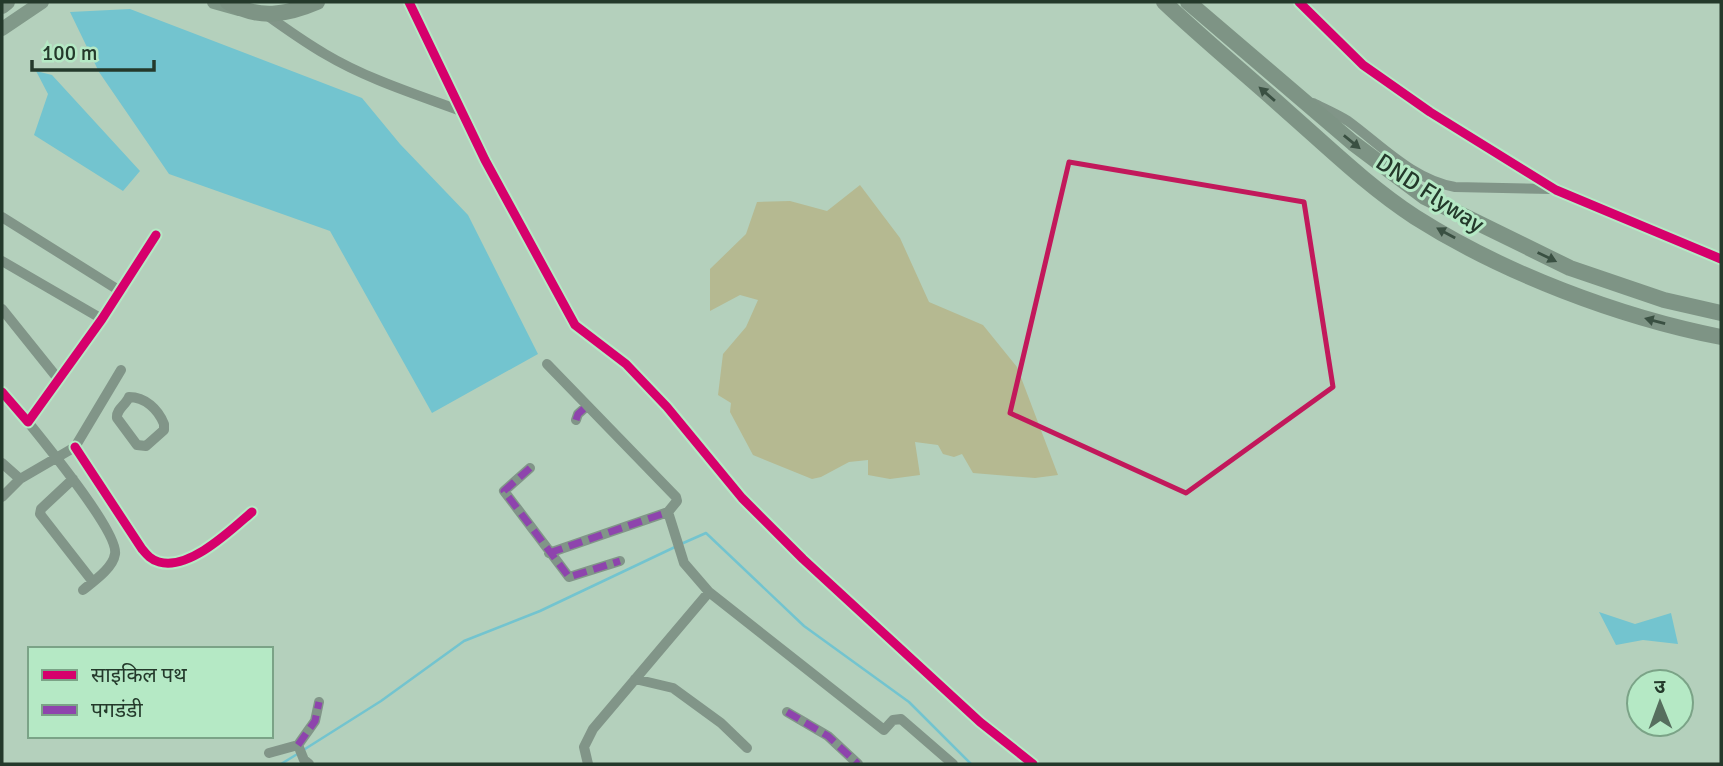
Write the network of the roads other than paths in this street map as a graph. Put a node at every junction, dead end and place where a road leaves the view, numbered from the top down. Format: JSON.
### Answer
{"nodes":[{"id":1,"x":7,"y":2,"type":"edge"},
{"id":2,"x":42,"y":2,"type":"edge"},
{"id":3,"x":214,"y":2,"type":"edge"},
{"id":4,"x":317,"y":2,"type":"edge"},
{"id":5,"x":409,"y":2,"type":"edge"},
{"id":6,"x":1164,"y":2,"type":"edge"},
{"id":7,"x":1188,"y":2,"type":"edge"},
{"id":8,"x":1299,"y":2,"type":"edge"},
{"id":9,"x":235,"y":5,"type":"edge"},
{"id":10,"x":2,"y":6,"type":"edge"},
{"id":11,"x":265,"y":15,"type":"junction"},
{"id":12,"x":2,"y":29,"type":"edge"},
{"id":13,"x":1295,"y":94,"type":"junction"},
{"id":14,"x":461,"y":111,"type":"junction"},
{"id":15,"x":1556,"y":190,"type":"junction"},
{"id":16,"x":2,"y":217,"type":"edge"},
{"id":17,"x":156,"y":234,"type":"dead end"},
{"id":18,"x":1721,"y":259,"type":"edge"},
{"id":19,"x":2,"y":261,"type":"edge"},
{"id":20,"x":120,"y":291,"type":"junction"},
{"id":21,"x":2,"y":309,"type":"edge"},
{"id":22,"x":1721,"y":313,"type":"edge"},
{"id":23,"x":102,"y":319,"type":"junction"},
{"id":24,"x":1721,"y":337,"type":"edge"},
{"id":25,"x":547,"y":364,"type":"dead end"},
{"id":26,"x":60,"y":380,"type":"junction"},
{"id":27,"x":2,"y":392,"type":"edge"},
{"id":28,"x":129,"y":397,"type":"junction"},
{"id":29,"x":587,"y":405,"type":"junction"},
{"id":30,"x":576,"y":419,"type":"dead end"},
{"id":31,"x":29,"y":422,"type":"junction"},
{"id":32,"x":75,"y":447,"type":"junction"},
{"id":33,"x":57,"y":457,"type":"junction"},
{"id":34,"x":2,"y":463,"type":"edge"},
{"id":35,"x":530,"y":468,"type":"dead end"},
{"id":36,"x":20,"y":479,"type":"junction"},
{"id":37,"x":73,"y":480,"type":"junction"},
{"id":38,"x":2,"y":497,"type":"edge"},
{"id":39,"x":252,"y":512,"type":"dead end"},
{"id":40,"x":668,"y":512,"type":"junction"},
{"id":41,"x":549,"y":553,"type":"junction"},
{"id":42,"x":620,"y":561,"type":"dead end"},
{"id":43,"x":93,"y":582,"type":"junction"},
{"id":44,"x":83,"y":590,"type":"dead end"},
{"id":45,"x":709,"y":592,"type":"junction"},
{"id":46,"x":635,"y":678,"type":"junction"},
{"id":47,"x":319,"y":702,"type":"dead end"},
{"id":48,"x":787,"y":712,"type":"dead end"},
{"id":49,"x":747,"y":748,"type":"dead end"},
{"id":50,"x":269,"y":754,"type":"dead end"},
{"id":51,"x":302,"y":756,"type":"edge"},
{"id":52,"x":588,"y":764,"type":"edge"},
{"id":53,"x":858,"y":764,"type":"edge"},
{"id":54,"x":953,"y":764,"type":"edge"},
{"id":55,"x":1033,"y":764,"type":"edge"}],
"edges":[{"from":1,"to":10,"type":"highway"},
{"from":2,"to":12,"type":"main road"},
{"from":3,"to":9,"type":"main road"},
{"from":4,"to":11,"type":"highway"},
{"from":5,"to":14,"type":"street"},
{"from":24,"to":6,"type":"highway","name":"DND Flyway","one_way":true},
{"from":7,"to":13,"type":"highway","name":"DND Flyway"},
{"from":8,"to":15,"type":"street"},
{"from":9,"to":11,"type":"highway"},
{"from":11,"to":14,"type":"street"},
{"from":13,"to":15,"type":"street"},
{"from":13,"to":22,"type":"highway","name":"DND Flyway","one_way":true},
{"from":14,"to":55,"type":"street"},
{"from":15,"to":18,"type":"street"},
{"from":16,"to":20,"type":"street"},
{"from":17,"to":20,"type":"street"},
{"from":19,"to":23,"type":"street"},
{"from":20,"to":23,"type":"street"},
{"from":21,"to":26,"type":"street"},
{"from":23,"to":26,"type":"street"},
{"from":25,"to":29,"type":"street"},
{"from":26,"to":31,"type":"street"},
{"from":27,"to":31,"type":"street"},
{"from":28,"to":28,"type":"street"},
{"from":28,"to":32,"type":"street"},
{"from":29,"to":30,"type":"street"},
{"from":29,"to":40,"type":"street"},
{"from":31,"to":33,"type":"street"},
{"from":32,"to":33,"type":"street"},
{"from":32,"to":39,"type":"street"},
{"from":33,"to":36,"type":"street"},
{"from":33,"to":37,"type":"street"},
{"from":34,"to":36,"type":"street"},
{"from":35,"to":41,"type":"street"},
{"from":36,"to":38,"type":"street"},
{"from":37,"to":43,"type":"street"},
{"from":37,"to":43,"type":"street"},
{"from":40,"to":41,"type":"street"},
{"from":40,"to":45,"type":"street"},
{"from":41,"to":42,"type":"street"},
{"from":43,"to":44,"type":"street"},
{"from":45,"to":46,"type":"street"},
{"from":45,"to":54,"type":"street"},
{"from":46,"to":49,"type":"street"},
{"from":46,"to":52,"type":"street"},
{"from":47,"to":51,"type":"street"},
{"from":48,"to":53,"type":"street"},
{"from":50,"to":51,"type":"street"}]}
